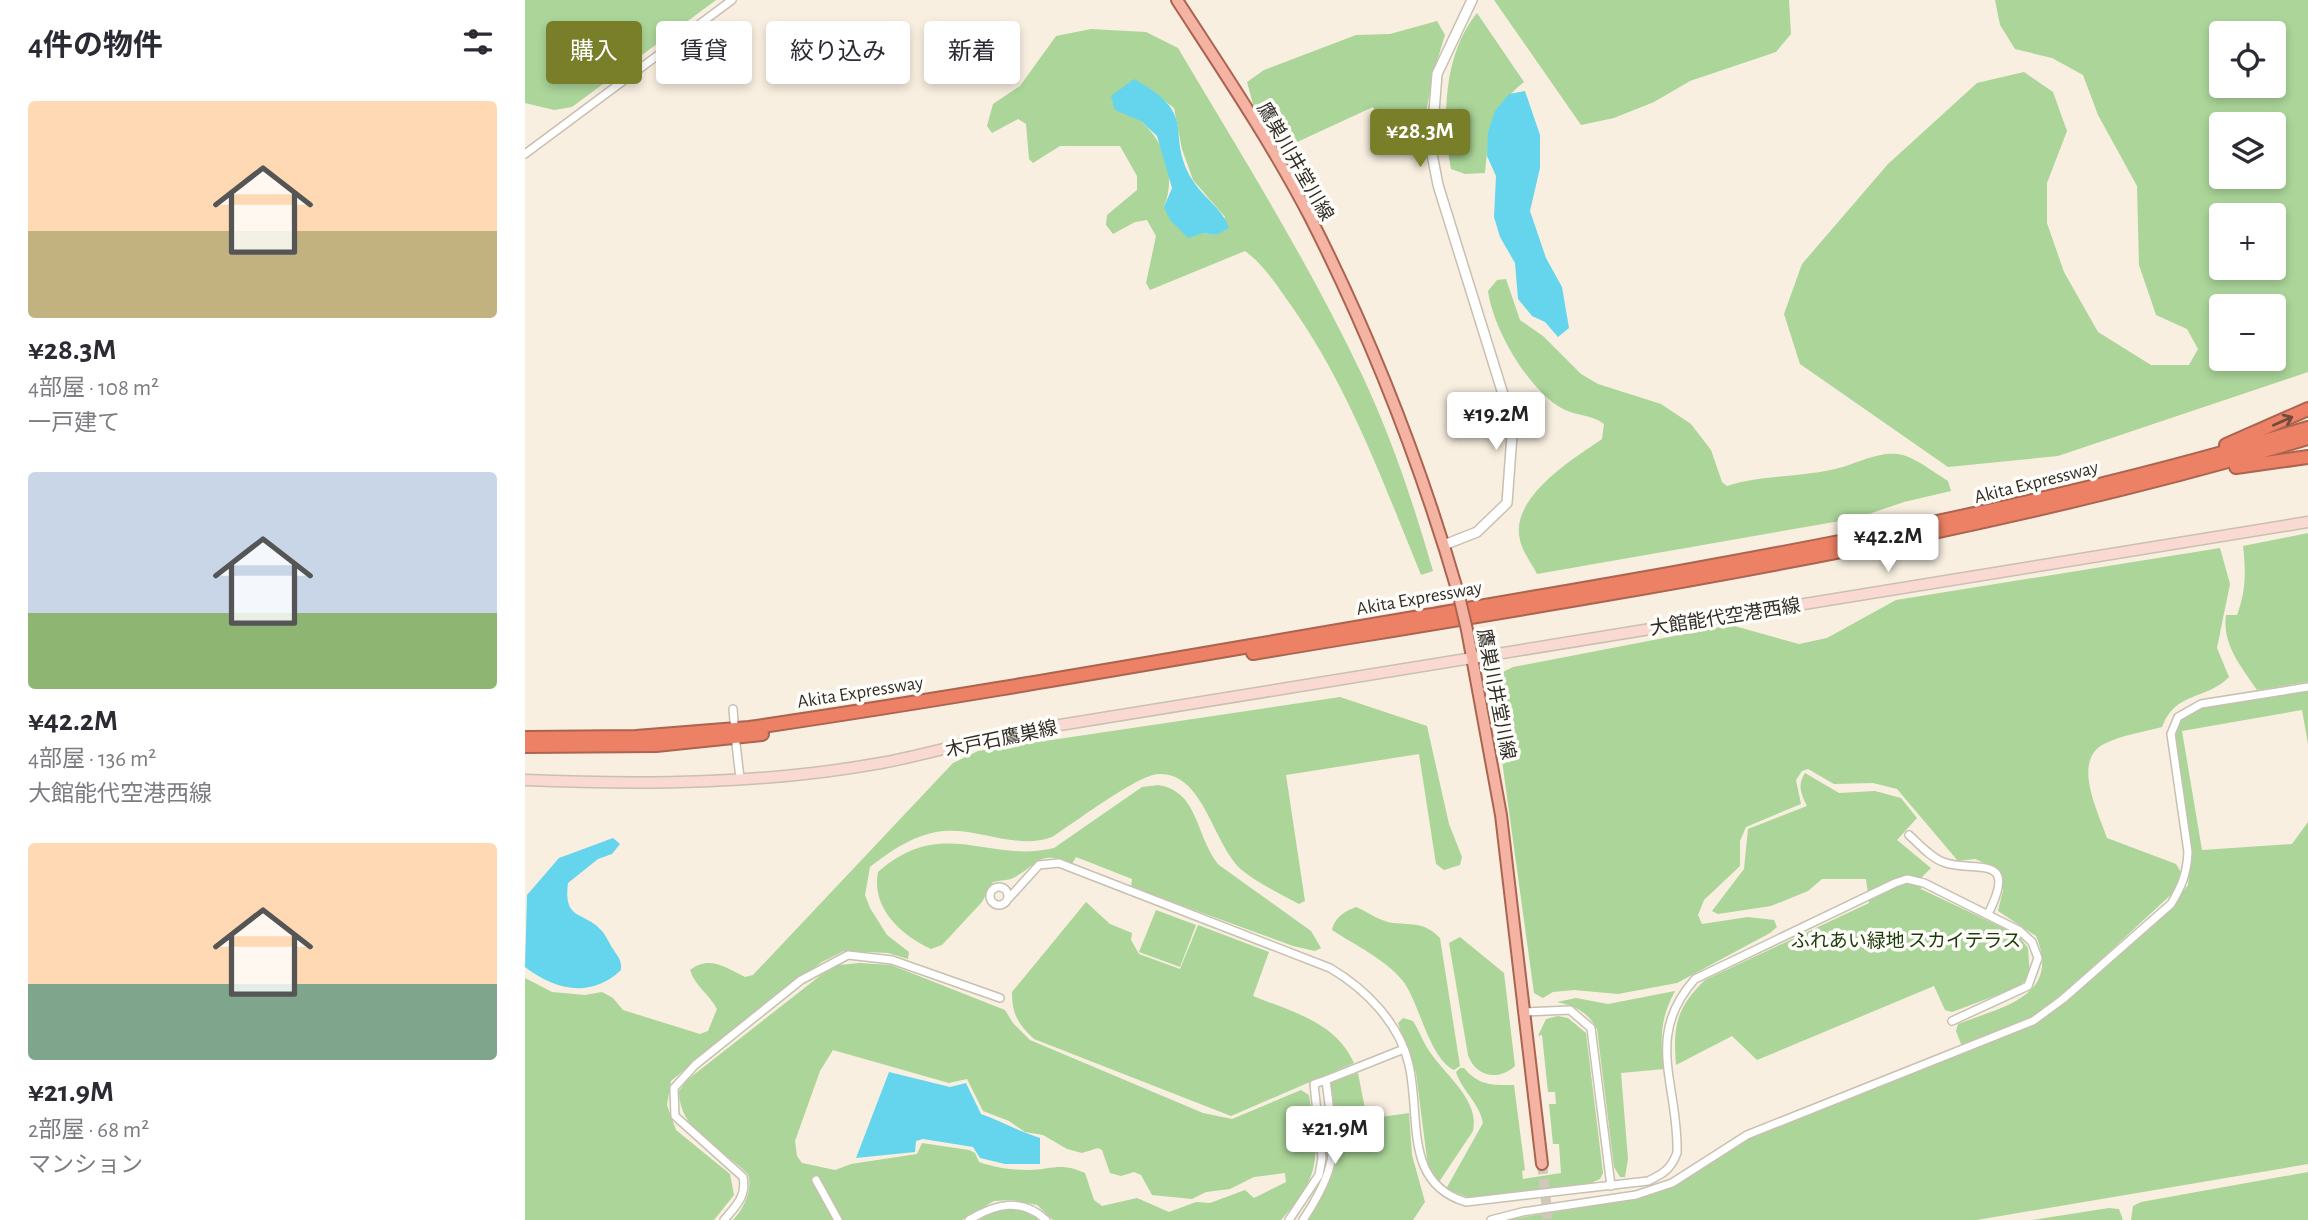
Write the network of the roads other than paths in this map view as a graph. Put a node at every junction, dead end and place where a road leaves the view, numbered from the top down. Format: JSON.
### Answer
{"nodes":[{"id":1,"x":732,"y":0,"type":"edge"},
{"id":2,"x":1177,"y":0,"type":"edge"},
{"id":3,"x":1472,"y":0,"type":"edge"},
{"id":4,"x":525,"y":155,"type":"edge"},
{"id":5,"x":2308,"y":409,"type":"edge"},
{"id":6,"x":2308,"y":428,"type":"edge"},
{"id":7,"x":2308,"y":438,"type":"edge"},
{"id":8,"x":2308,"y":457,"type":"edge"},
{"id":9,"x":2083,"y":495,"type":"junction"},
{"id":10,"x":2308,"y":522,"type":"edge"},
{"id":11,"x":1444,"y":545,"type":"junction"},
{"id":12,"x":1474,"y":657,"type":"junction"},
{"id":13,"x":2308,"y":687,"type":"edge"},
{"id":14,"x":733,"y":709,"type":"dead end"},
{"id":15,"x":734,"y":721,"type":"dead end"},
{"id":16,"x":525,"y":737,"type":"edge"},
{"id":17,"x":736,"y":744,"type":"dead end"},
{"id":18,"x":525,"y":746,"type":"edge"},
{"id":19,"x":740,"y":778,"type":"junction"},
{"id":20,"x":525,"y":780,"type":"edge"},
{"id":21,"x":1909,"y":835,"type":"dead end"},
{"id":22,"x":1009,"y":898,"type":"dead end"},
{"id":23,"x":1988,"y":914,"type":"junction"},
{"id":24,"x":1000,"y":998,"type":"dead end"},
{"id":25,"x":1523,"y":1012,"type":"junction"},
{"id":26,"x":1952,"y":1021,"type":"dead end"},
{"id":27,"x":1404,"y":1049,"type":"junction"},
{"id":28,"x":1326,"y":1080,"type":"junction"},
{"id":29,"x":1542,"y":1164,"type":"tunnel mouth"},
{"id":30,"x":816,"y":1180,"type":"dead end"},
{"id":31,"x":1611,"y":1186,"type":"junction"},
{"id":32,"x":724,"y":1220,"type":"edge"},
{"id":33,"x":838,"y":1220,"type":"edge"},
{"id":34,"x":969,"y":1220,"type":"edge"},
{"id":35,"x":1046,"y":1220,"type":"edge"},
{"id":36,"x":1289,"y":1220,"type":"edge"},
{"id":37,"x":1303,"y":1220,"type":"edge"},
{"id":38,"x":1491,"y":1220,"type":"edge"}],
"edges":[{"from":1,"to":4,"type":"street"},
{"from":2,"to":11,"type":"main road","name":"鷹巣川井堂川線"},
{"from":3,"to":11,"type":"street"},
{"from":9,"to":5,"type":"highway","one_way":true},
{"from":6,"to":9,"type":"highway","name":"Akita Expressway"},
{"from":7,"to":9,"type":"highway","name":"Akita Expressway"},
{"from":8,"to":9,"type":"highway"},
{"from":9,"to":16,"type":"highway","name":"Akita Expressway"},
{"from":9,"to":18,"type":"highway","name":"Akita Expressway"},
{"from":10,"to":12,"type":"main road","name":"大館能代空港西線"},
{"from":11,"to":12,"type":"main road","name":"鷹巣川井堂川線","bridge":true},
{"from":12,"to":19,"type":"main road","name":"木戸石鷹巣線"},
{"from":12,"to":25,"type":"main road","name":"鷹巣川井堂川線"},
{"from":13,"to":38,"type":"street"},
{"from":14,"to":15,"type":"street"},
{"from":17,"to":19,"type":"street"},
{"from":19,"to":20,"type":"main road","name":"木戸石鷹巣線"},
{"from":21,"to":23,"type":"street"},
{"from":22,"to":27,"type":"street"},
{"from":23,"to":26,"type":"street"},
{"from":23,"to":31,"type":"street"},
{"from":24,"to":32,"type":"street"},
{"from":25,"to":29,"type":"main road","name":"鷹巣川井堂川線"},
{"from":25,"to":31,"type":"street"},
{"from":27,"to":28,"type":"street"},
{"from":27,"to":31,"type":"street"},
{"from":28,"to":36,"type":"street"},
{"from":28,"to":37,"type":"street"},
{"from":30,"to":33,"type":"street"},
{"from":34,"to":35,"type":"street"}]}
